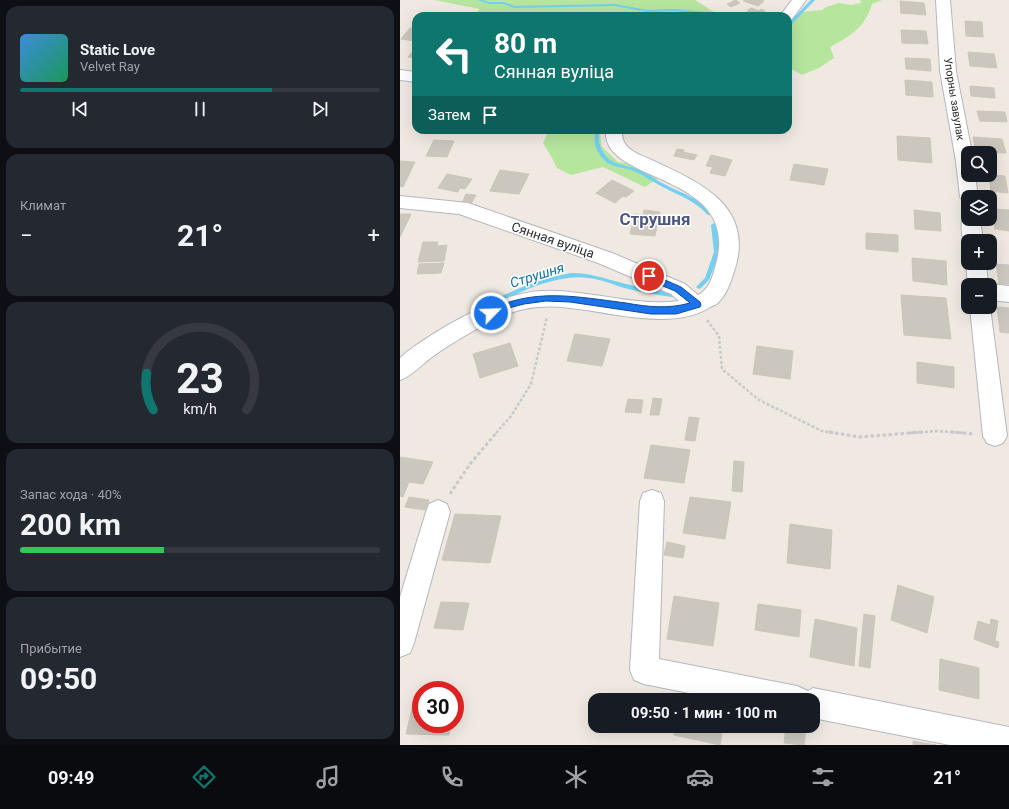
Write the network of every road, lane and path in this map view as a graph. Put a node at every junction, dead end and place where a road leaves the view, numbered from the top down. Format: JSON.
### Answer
{"nodes":[{"id":1,"x":798,"y":0,"type":"edge"},
{"id":2,"x":943,"y":0,"type":"edge"},
{"id":3,"x":790,"y":12,"type":"edge"},
{"id":4,"x":400,"y":75,"type":"edge"},
{"id":5,"x":412,"y":76,"type":"edge"},
{"id":6,"x":613,"y":134,"type":"edge"},
{"id":7,"x":967,"y":190,"type":"edge"},
{"id":8,"x":400,"y":202,"type":"edge"},
{"id":9,"x":997,"y":293,"type":"edge"},
{"id":10,"x":1009,"y":294,"type":"edge"},
{"id":11,"x":552,"y":298,"type":"junction"},
{"id":12,"x":697,"y":305,"type":"junction"},
{"id":13,"x":981,"y":314,"type":"edge"},
{"id":14,"x":400,"y":371,"type":"edge"},
{"id":15,"x":995,"y":436,"type":"joint"},
{"id":16,"x":652,"y":501,"type":"dead end"},
{"id":17,"x":438,"y":512,"type":"joint"},
{"id":18,"x":400,"y":643,"type":"edge"},
{"id":19,"x":761,"y":693,"type":"edge"},
{"id":20,"x":820,"y":704,"type":"edge"},
{"id":21,"x":1009,"y":742,"type":"edge"}],
"edges":[{"from":1,"to":3,"type":"street"},
{"from":2,"to":7,"type":"street","name":"Упорны завулак"},
{"from":4,"to":5,"type":"street"},
{"from":6,"to":12,"type":"street"},
{"from":8,"to":12,"type":"street","name":"Сянная вуліца"},
{"from":9,"to":10,"type":"street"},
{"from":11,"to":12,"type":"street"},
{"from":11,"to":14,"type":"street"},
{"from":11,"to":17,"type":"path"},
{"from":12,"to":15,"type":"path"},
{"from":13,"to":15,"type":"street"},
{"from":16,"to":19,"type":"street"},
{"from":17,"to":18,"type":"street"},
{"from":20,"to":21,"type":"street"}]}
